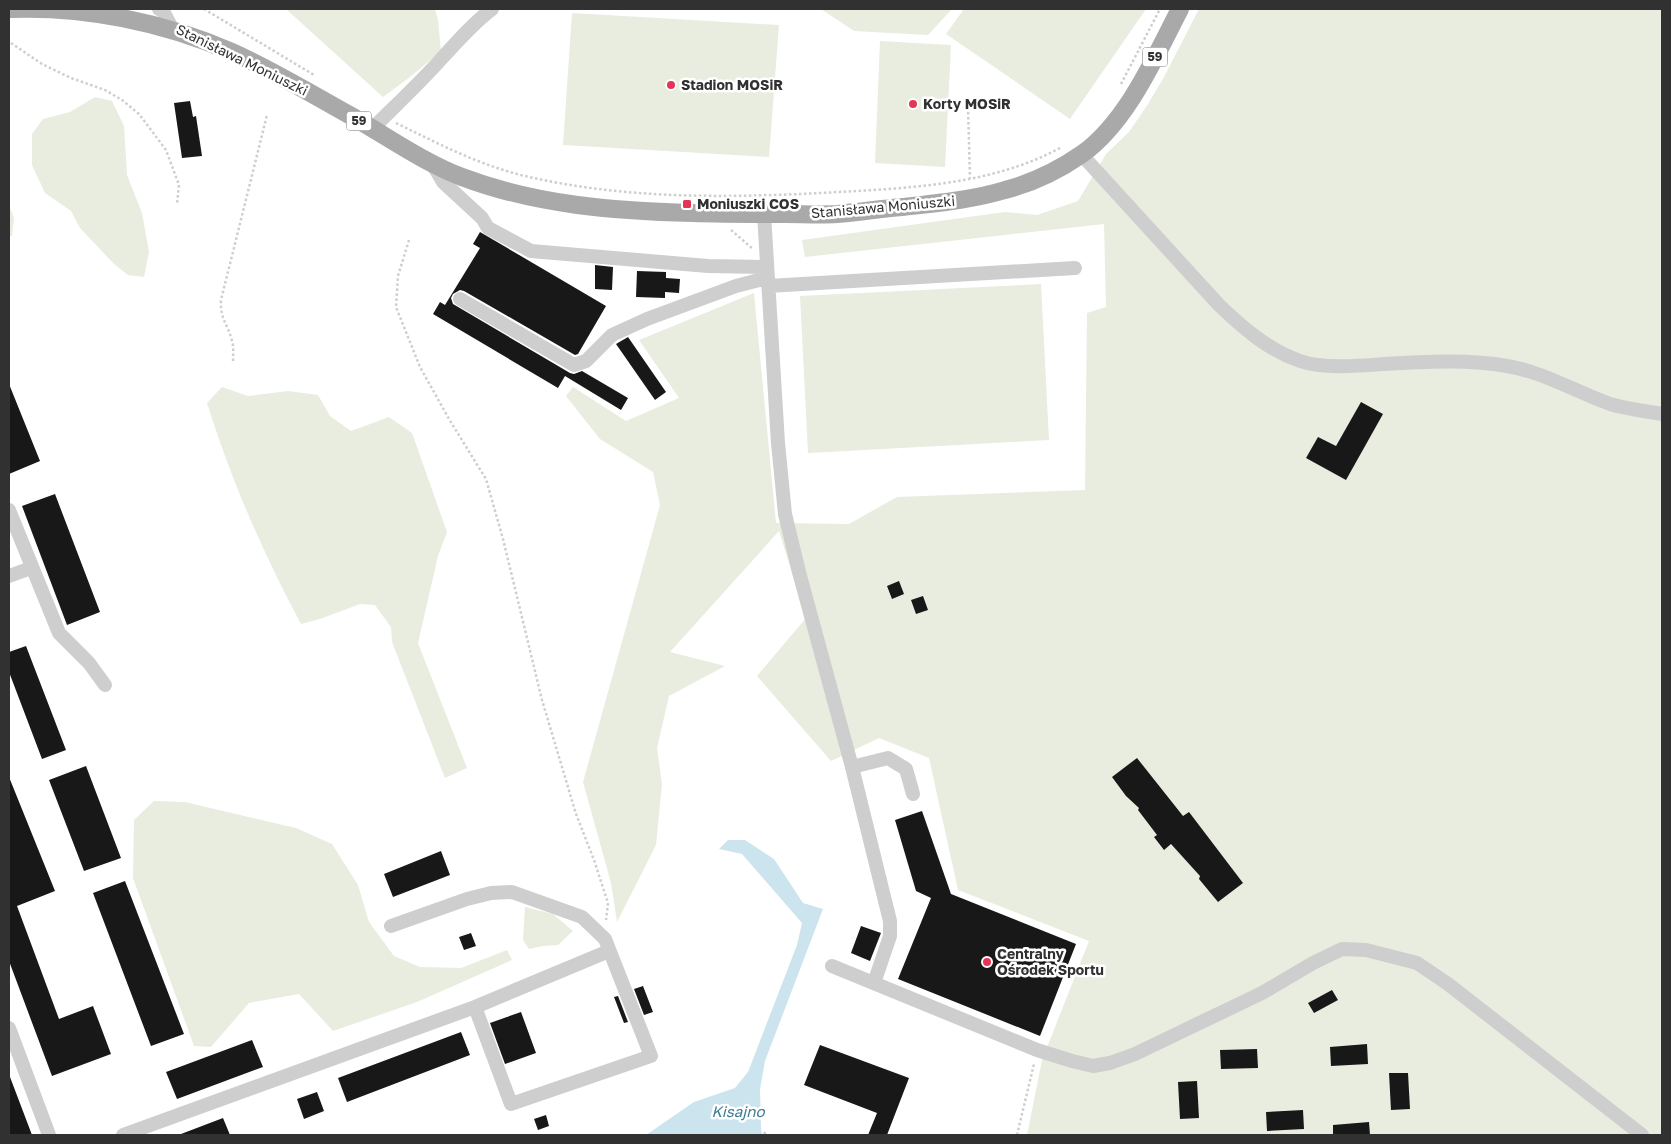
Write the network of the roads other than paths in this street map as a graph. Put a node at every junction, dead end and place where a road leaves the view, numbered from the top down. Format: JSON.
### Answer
{"nodes":[{"id":1,"x":9,"y":9,"type":"edge"},
{"id":2,"x":159,"y":9,"type":"edge"},
{"id":3,"x":492,"y":9,"type":"edge"},
{"id":4,"x":1180,"y":9,"type":"edge"},
{"id":5,"x":173,"y":30,"type":"junction"},
{"id":6,"x":379,"y":122,"type":"junction"},
{"id":7,"x":1081,"y":154,"type":"junction"},
{"id":8,"x":432,"y":163,"type":"junction"},
{"id":9,"x":764,"y":214,"type":"junction"},
{"id":10,"x":1075,"y":268,"type":"dead end"},
{"id":11,"x":767,"y":277,"type":"junction"},
{"id":12,"x":460,"y":299,"type":"dead end"},
{"id":13,"x":1662,"y":414,"type":"edge"},
{"id":14,"x":9,"y":510,"type":"edge"},
{"id":15,"x":31,"y":568,"type":"junction"},
{"id":16,"x":9,"y":576,"type":"edge"},
{"id":17,"x":105,"y":685,"type":"dead end"},
{"id":18,"x":852,"y":767,"type":"junction"},
{"id":19,"x":913,"y":794,"type":"dead end"},
{"id":20,"x":391,"y":926,"type":"dead end"},
{"id":21,"x":607,"y":945,"type":"junction"},
{"id":22,"x":832,"y":966,"type":"dead end"},
{"id":23,"x":874,"y":983,"type":"junction"},
{"id":24,"x":475,"y":1007,"type":"junction"},
{"id":25,"x":9,"y":1028,"type":"edge"},
{"id":26,"x":49,"y":1135,"type":"edge"},
{"id":27,"x":123,"y":1135,"type":"edge"},
{"id":28,"x":1642,"y":1135,"type":"edge"}],
"edges":[{"from":1,"to":5,"type":"main road","number":"59"},
{"from":2,"to":5,"type":"street","name":"Stanisława Moniuszki"},
{"from":3,"to":6,"type":"street"},
{"from":4,"to":7,"type":"main road","name":"Stanisława Moniuszki","number":"59"},
{"from":5,"to":6,"type":"main road","name":"Stanisława Moniuszki","number":"59"},
{"from":6,"to":8,"type":"main road","name":"Stanisława Moniuszki","number":"59"},
{"from":7,"to":9,"type":"main road","name":"Stanisława Moniuszki","number":"59"},
{"from":7,"to":13,"type":"street"},
{"from":8,"to":9,"type":"main road","name":"Stanisława Moniuszki","number":"59"},
{"from":8,"to":11,"type":"street"},
{"from":9,"to":11,"type":"street"},
{"from":10,"to":11,"type":"street"},
{"from":11,"to":12,"type":"street"},
{"from":11,"to":18,"type":"street"},
{"from":14,"to":15,"type":"street"},
{"from":15,"to":16,"type":"street"},
{"from":15,"to":17,"type":"street"},
{"from":18,"to":19,"type":"street"},
{"from":18,"to":23,"type":"street"},
{"from":20,"to":21,"type":"street"},
{"from":21,"to":24,"type":"street"},
{"from":21,"to":24,"type":"street"},
{"from":22,"to":23,"type":"street"},
{"from":23,"to":28,"type":"street"},
{"from":24,"to":27,"type":"street"},
{"from":25,"to":26,"type":"street"}]}
